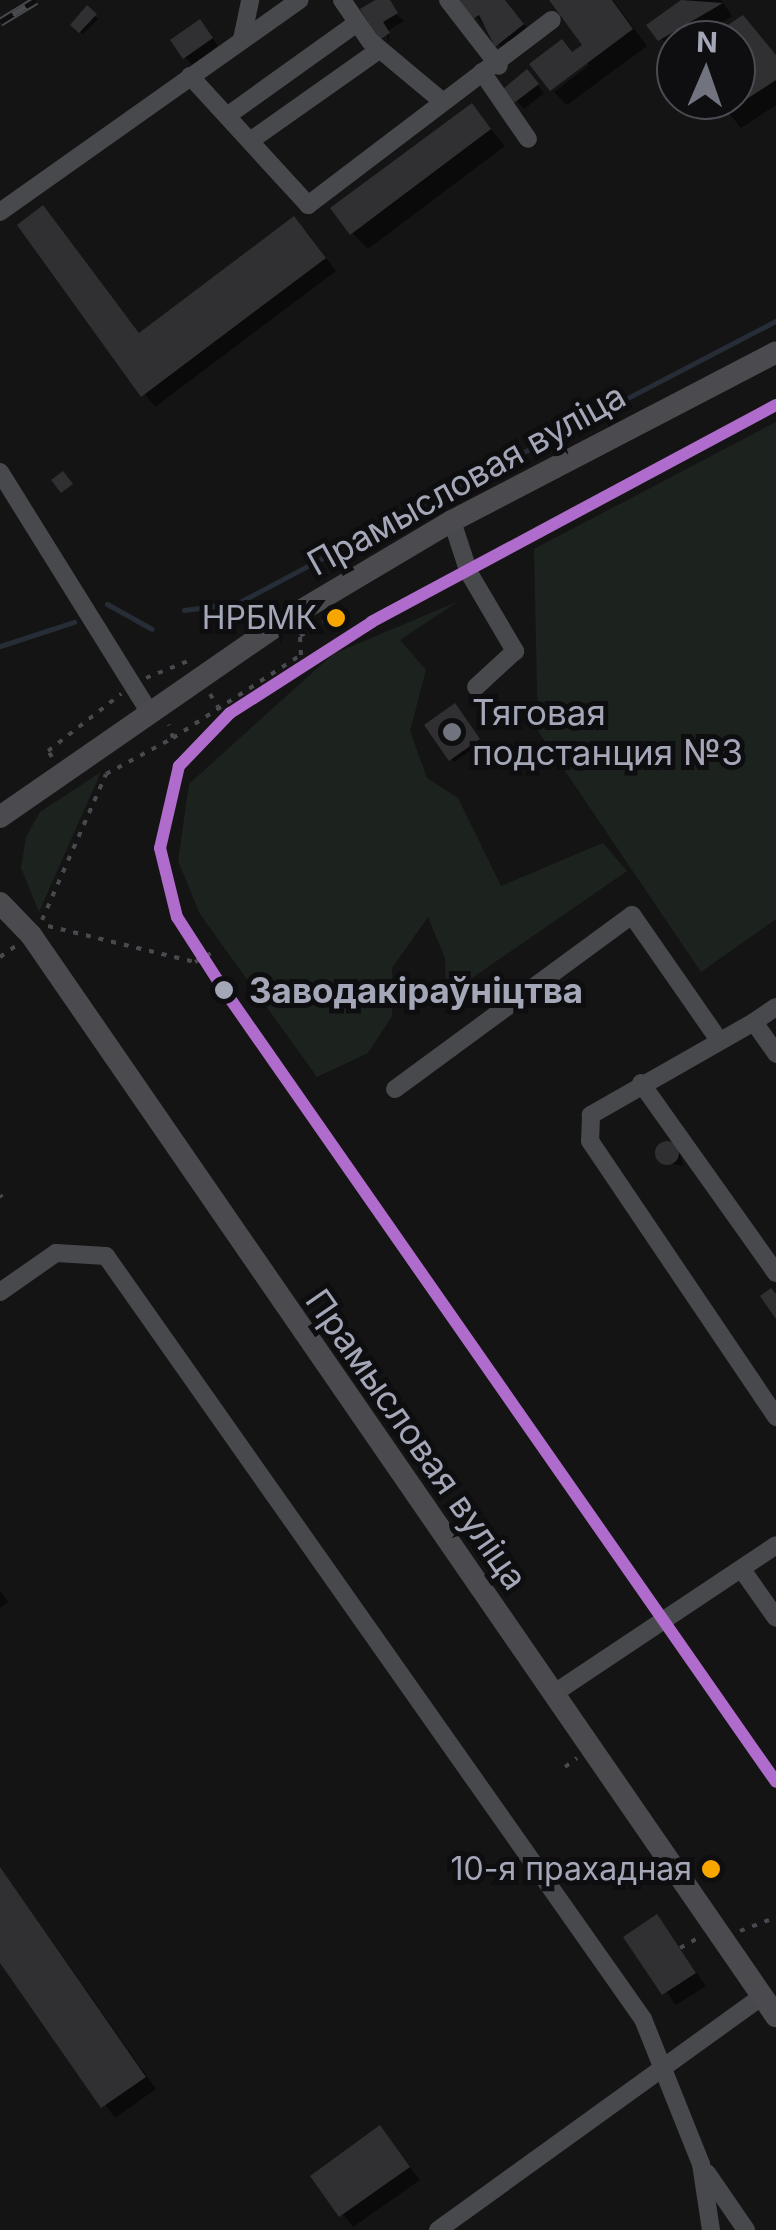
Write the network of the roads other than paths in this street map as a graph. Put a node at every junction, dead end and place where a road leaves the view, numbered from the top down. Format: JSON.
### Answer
{"nodes":[{"id":1,"x":250,"y":0,"type":"edge"},
{"id":2,"x":299,"y":0,"type":"edge"},
{"id":3,"x":342,"y":0,"type":"edge"},
{"id":4,"x":448,"y":0,"type":"edge"},
{"id":5,"x":552,"y":20,"type":"dead end"},
{"id":6,"x":358,"y":23,"type":"junction"},
{"id":7,"x":242,"y":39,"type":"junction"},
{"id":8,"x":380,"y":50,"type":"junction"},
{"id":9,"x":490,"y":69,"type":"junction"},
{"id":10,"x":190,"y":76,"type":"junction"},
{"id":11,"x":443,"y":102,"type":"junction"},
{"id":12,"x":228,"y":116,"type":"junction"},
{"id":13,"x":528,"y":139,"type":"dead end"},
{"id":14,"x":250,"y":140,"type":"junction"},
{"id":15,"x":0,"y":212,"type":"edge"},
{"id":16,"x":776,"y":352,"type":"edge"},
{"id":17,"x":0,"y":472,"type":"edge"},
{"id":18,"x":452,"y":521,"type":"junction"},
{"id":19,"x":476,"y":687,"type":"dead end"},
{"id":20,"x":148,"y":712,"type":"junction"},
{"id":21,"x":0,"y":817,"type":"edge"},
{"id":22,"x":0,"y":903,"type":"edge"},
{"id":23,"x":776,"y":1007,"type":"edge"},
{"id":24,"x":754,"y":1022,"type":"junction"},
{"id":25,"x":719,"y":1040,"type":"junction"},
{"id":26,"x":776,"y":1054,"type":"edge"},
{"id":27,"x":641,"y":1083,"type":"junction"},
{"id":28,"x":395,"y":1090,"type":"dead end"},
{"id":29,"x":776,"y":1273,"type":"edge"},
{"id":30,"x":0,"y":1292,"type":"edge"},
{"id":31,"x":776,"y":1418,"type":"edge"},
{"id":32,"x":776,"y":1545,"type":"edge"},
{"id":33,"x":743,"y":1570,"type":"junction"},
{"id":34,"x":776,"y":1618,"type":"edge"},
{"id":35,"x":553,"y":1694,"type":"junction"},
{"id":36,"x":762,"y":1996,"type":"junction"},
{"id":37,"x":776,"y":2016,"type":"edge"},
{"id":38,"x":667,"y":2066,"type":"junction"},
{"id":39,"x":701,"y":2164,"type":"junction"},
{"id":40,"x":438,"y":2230,"type":"edge"},
{"id":41,"x":711,"y":2230,"type":"edge"},
{"id":42,"x":746,"y":2230,"type":"edge"}],
"edges":[{"from":1,"to":7,"type":"street"},
{"from":2,"to":7,"type":"street"},
{"from":3,"to":6,"type":"street"},
{"from":4,"to":9,"type":"street"},
{"from":5,"to":9,"type":"street"},
{"from":6,"to":8,"type":"street"},
{"from":6,"to":12,"type":"street"},
{"from":7,"to":10,"type":"street"},
{"from":8,"to":11,"type":"street"},
{"from":8,"to":14,"type":"street"},
{"from":9,"to":11,"type":"street"},
{"from":9,"to":13,"type":"street"},
{"from":10,"to":12,"type":"street"},
{"from":10,"to":15,"type":"street"},
{"from":11,"to":14,"type":"street"},
{"from":12,"to":14,"type":"street"},
{"from":16,"to":18,"type":"main road","name":"Прамысловая вуліца"},
{"from":17,"to":20,"type":"street"},
{"from":18,"to":19,"type":"street"},
{"from":18,"to":20,"type":"main road","name":"Прамысловая вуліца"},
{"from":20,"to":21,"type":"main road","name":"Прамысловая вуліца"},
{"from":22,"to":35,"type":"main road","name":"Прамысловая вуліца"},
{"from":23,"to":24,"type":"street"},
{"from":24,"to":25,"type":"street"},
{"from":24,"to":26,"type":"street"},
{"from":25,"to":27,"type":"street"},
{"from":25,"to":28,"type":"street"},
{"from":27,"to":29,"type":"street"},
{"from":27,"to":31,"type":"street"},
{"from":30,"to":38,"type":"street"},
{"from":32,"to":33,"type":"street"},
{"from":33,"to":34,"type":"street"},
{"from":33,"to":35,"type":"street"},
{"from":35,"to":36,"type":"main road","name":"Прамысловая вуліца"},
{"from":36,"to":37,"type":"main road","name":"Прамысловая вуліца"},
{"from":36,"to":38,"type":"street"},
{"from":38,"to":39,"type":"street"},
{"from":38,"to":40,"type":"street"},
{"from":39,"to":41,"type":"street"},
{"from":39,"to":42,"type":"street"}]}
